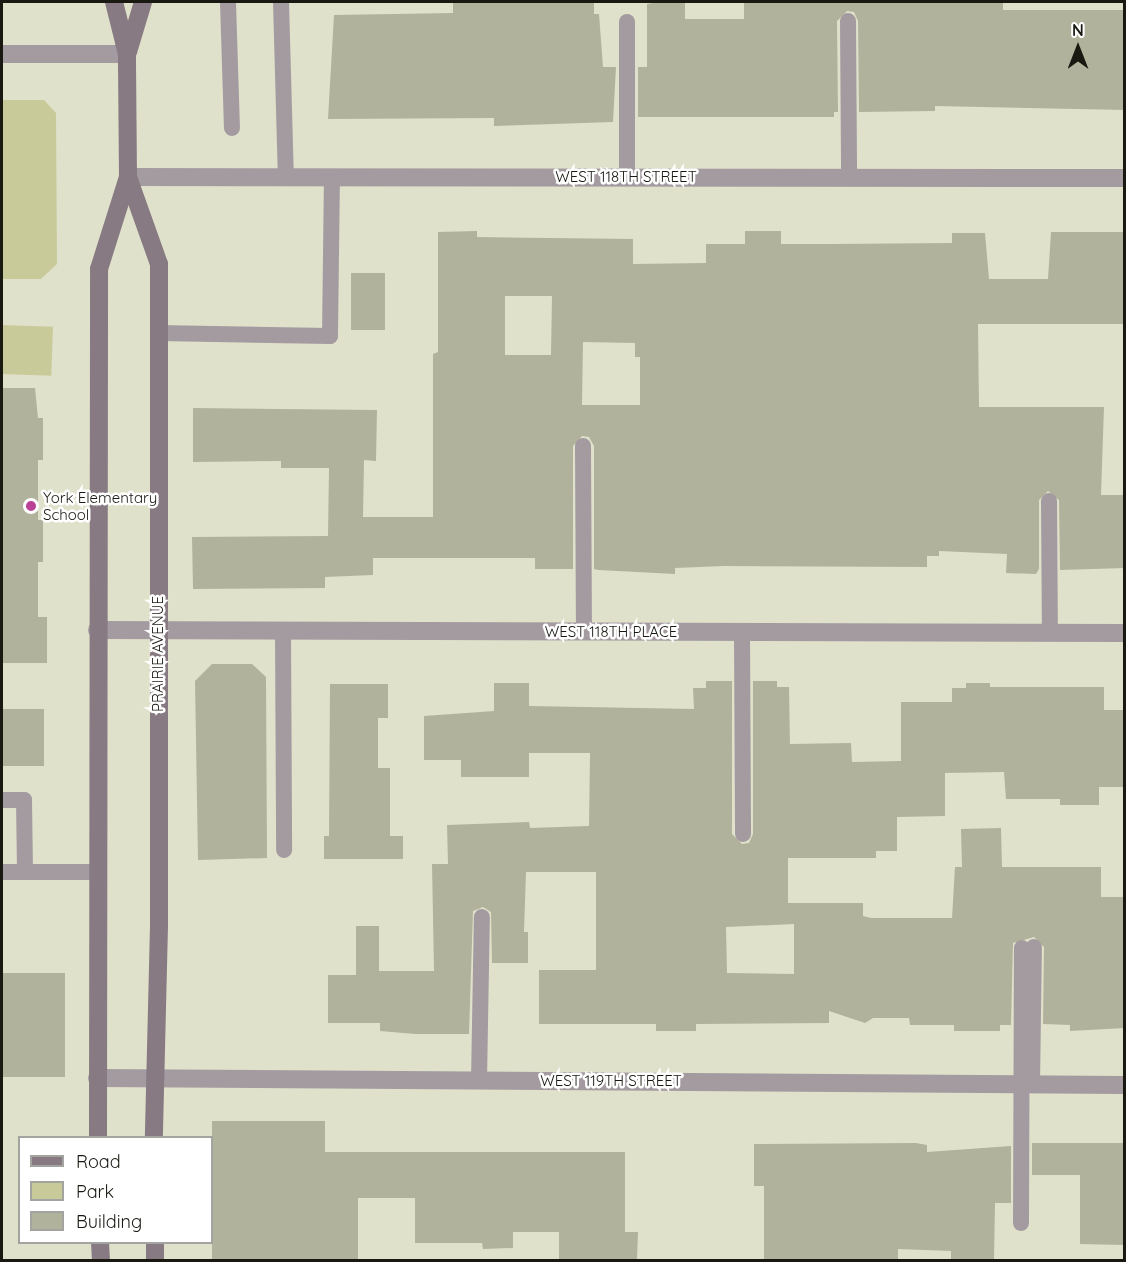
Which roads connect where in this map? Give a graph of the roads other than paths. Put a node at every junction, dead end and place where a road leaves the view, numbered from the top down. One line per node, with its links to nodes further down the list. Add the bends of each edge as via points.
1 (114, 2): 8 (main road, PRAIRIE AVENUE)
2 (143, 2): 8 (main road, PRAIRIE AVENUE)
3 (228, 2): 9 (lane)
4 (281, 2): 11 (lane)
5 (848, 21): 14 (lane)
6 (627, 22): 13 (lane)
7 (2, 54): 8 (street)
8 (127, 54): 10 (main road, PRAIRIE AVENUE)
9 (232, 128)
10 (128, 177): 11 (street, WEST 118TH STREET); 16 (main road, PRAIRIE AVENUE, via 159,264); 19 (main road, PRAIRIE AVENUE, via 99,269)
11 (286, 177): 12 (street, WEST 118TH STREET)
12 (332, 177): 13 (street, WEST 118TH STREET); 16 (lane, via 330,336)
13 (627, 177): 14 (street, WEST 118TH STREET)
14 (849, 178): 15 (street, WEST 118TH STREET)
15 (1125, 178)
16 (158, 333): 20 (main road, PRAIRIE AVENUE)
17 (583, 446): 22 (lane)
18 (1050, 501): 24 (lane)
19 (97, 630): 20 (street, WEST 118TH PLACE); 31 (main road, PRAIRIE AVENUE)
20 (157, 630): 21 (street, WEST 118TH PLACE); 35 (main road, PRAIRIE AVENUE)
21 (283, 632): 22 (street, WEST 118TH PLACE); 28 (lane)
22 (584, 632): 23 (street, WEST 118TH PLACE)
23 (742, 633): 24 (street, WEST 118TH PLACE); 27 (lane)
24 (1050, 633): 25 (street, WEST 118TH PLACE)
25 (1125, 633)
26 (2, 800): 30 (lane, via 24,800)
27 (743, 834)
28 (285, 850)
29 (2, 872): 30 (lane)
30 (25, 872): 31 (lane)
31 (98, 872): 34 (main road, PRAIRIE AVENUE)
32 (482, 917): 36 (lane)
33 (1028, 948): 37 (lane)
34 (97, 1078): 35 (street, WEST 119TH STREET); 39 (main road, PRAIRIE AVENUE)
35 (156, 1078): 36 (street, WEST 119TH STREET); 40 (main road, PRAIRIE AVENUE)
36 (479, 1081): 37 (street, WEST 119TH STREET)
37 (1027, 1084): 38 (street, WEST 119TH STREET); 41 (lane)
38 (1125, 1085)
39 (98, 1136)
40 (154, 1136)
41 (1021, 1223)
42 (100, 1244): 44 (main road)
43 (155, 1244): 45 (main road)
44 (100, 1260)
45 (155, 1260)

